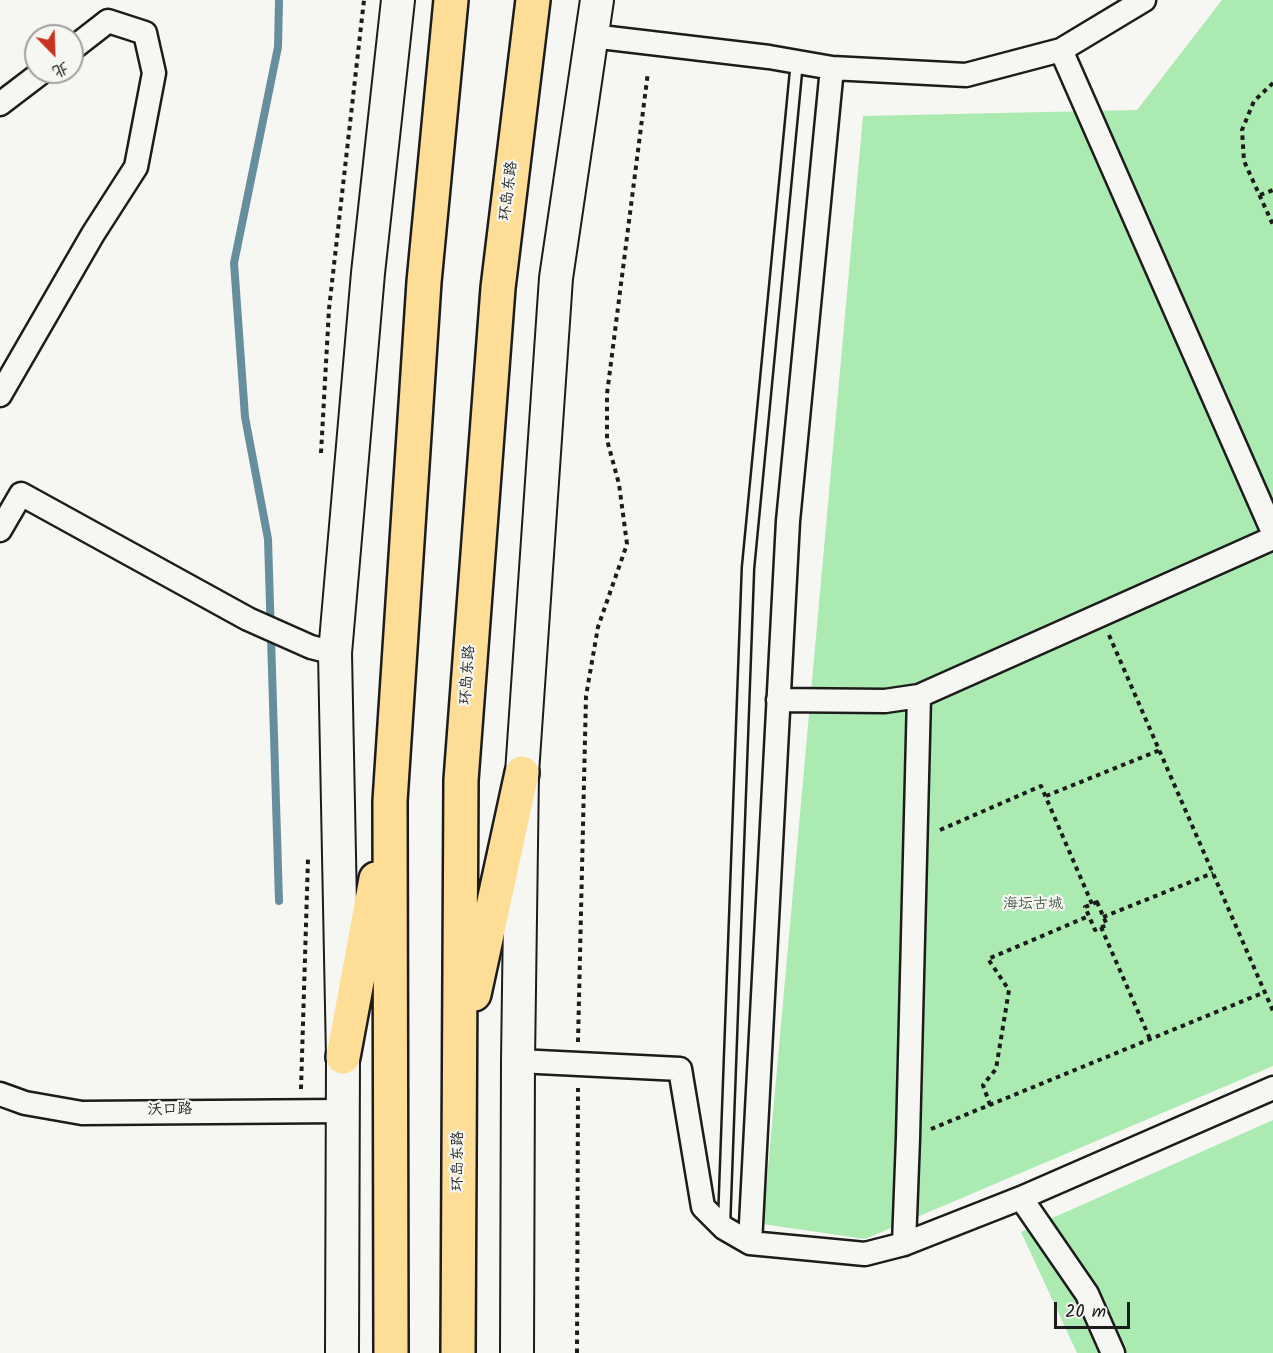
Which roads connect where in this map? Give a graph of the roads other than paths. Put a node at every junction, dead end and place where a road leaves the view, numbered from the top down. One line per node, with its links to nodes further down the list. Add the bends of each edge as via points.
1 (398, 0): 17 (street, via 368,273)
2 (451, 0): 21 (main road, via 424,282)
3 (533, 0): 23 (main road, 环岛东路, via 498,288 461,780)
4 (597, 0): 6 (street)
5 (1144, 0): 8 (street)
6 (592, 36): 9 (street); 20 (street, via 556,278)
7 (84, 40): 13 (street, via 108,21 145,33 154,73 136,167)
8 (1061, 50): 10 (street, via 966,75); 15 (street)
9 (797, 61): 10 (street); 29 (lane, via 748,568)
10 (832, 68): 19 (street, via 788,520)
11 (26, 84): 12 (street)
12 (0, 104)
13 (0, 395)
14 (1, 525): 17 (street, via 21,494 248,620)
15 (1273, 532)
16 (1273, 538): 18 (street)
17 (335, 653): 22 (street)
18 (919, 696): 19 (street, via 885,701); 31 (street)
19 (778, 700): 30 (street)
20 (522, 773): 23 (main road); 24 (street)
21 (390, 801): 22 (main road); 33 (main road)
22 (343, 1057): 27 (street)
23 (460, 1060): 34 (main road, 环岛东路)
24 (518, 1061): 29 (street, via 680,1069 703,1207); 35 (street)
25 (1273, 1088): 28 (street)
26 (0, 1094): 27 (street, 沃口路, via 25,1103 82,1113)
27 (342, 1111): 32 (street)
28 (1021, 1198): 31 (street); 36 (street, via 1087,1294)
29 (724, 1228): 30 (street)
30 (750, 1243): 31 (street, via 865,1254)
31 (904, 1244)
32 (342, 1353)
33 (391, 1353)
34 (459, 1353)
35 (517, 1353)
36 (1113, 1353)

